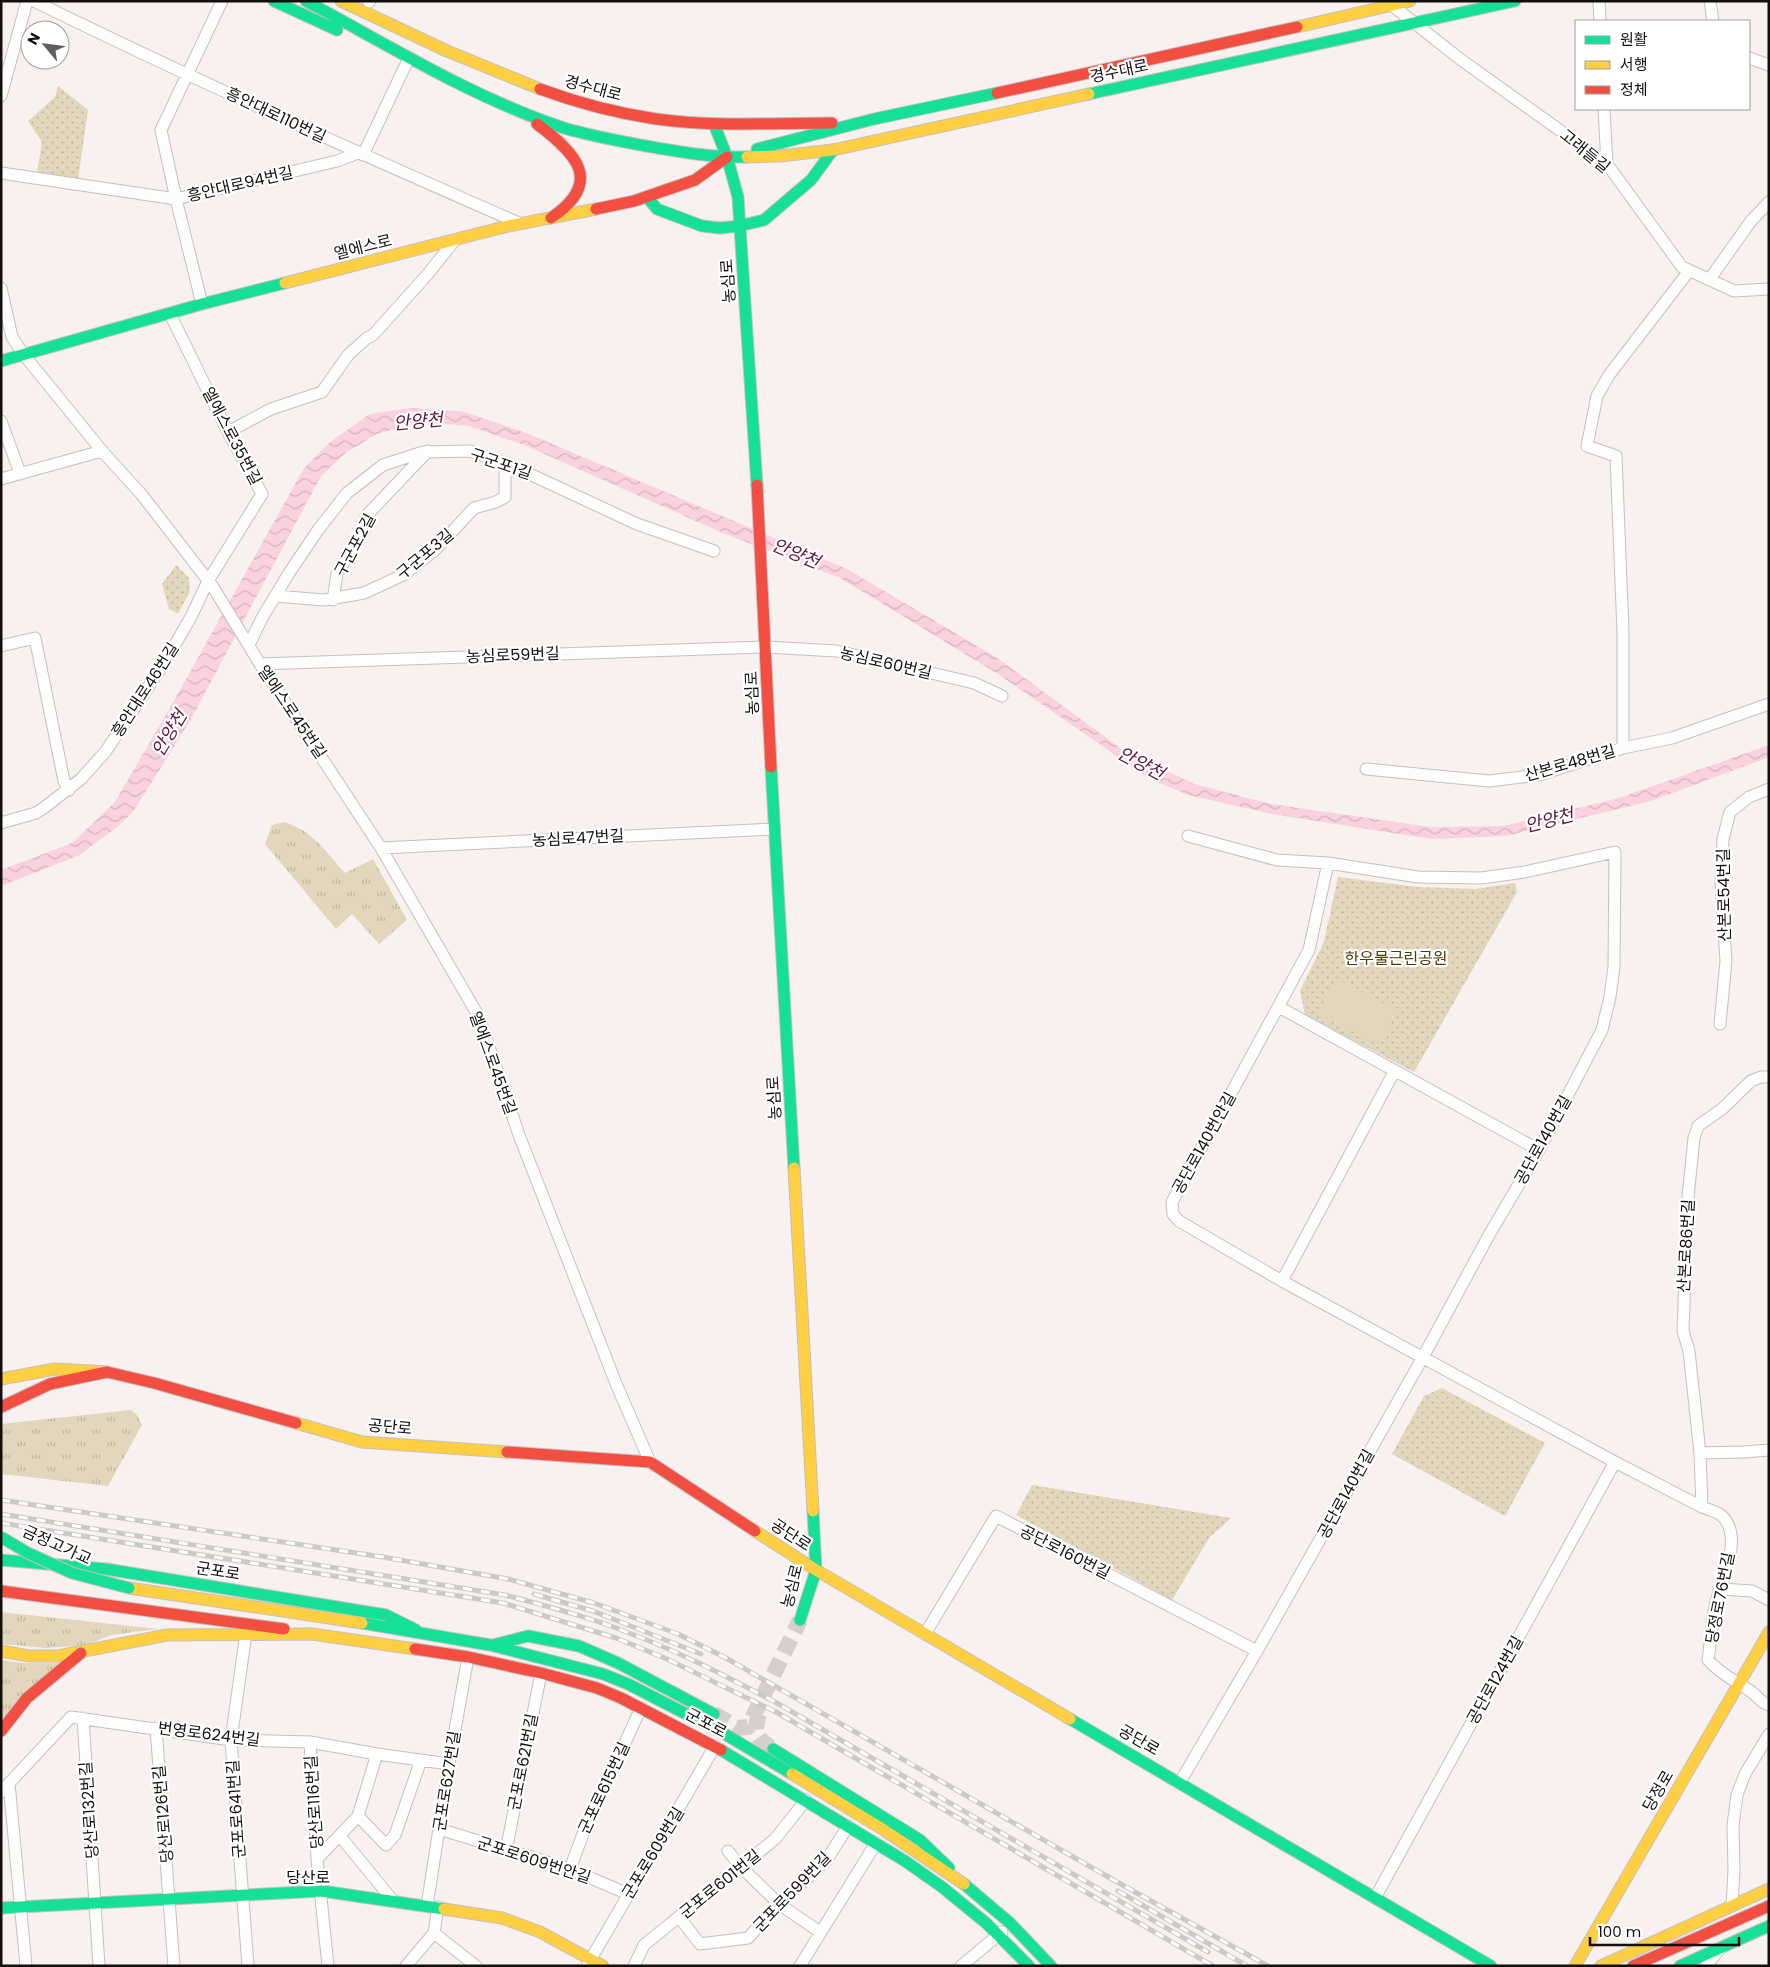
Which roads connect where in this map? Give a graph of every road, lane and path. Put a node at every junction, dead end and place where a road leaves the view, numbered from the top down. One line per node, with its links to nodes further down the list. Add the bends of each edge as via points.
1 (27, 1): 22 (street)
2 (34, 1): 20 (street, 흥안대로110번길)
3 (222, 1): 20 (street)
4 (274, 1): 17 (street)
5 (306, 1): 21 (street, 경수대로)
6 (340, 1): 19 (street, 경수대로)
7 (1410, 1): 12 (street, 경수대로)
8 (1515, 1): 15 (street, 경수대로)
9 (1599, 1): 13 (street)
10 (1710, 1): 14 (street)
11 (369, 2): 19 (street)
12 (1390, 3): 15 (street, 고래들길); 25 (street, 경수대로, via 1121,67)
13 (1600, 20)
14 (1713, 20)
15 (1414, 24): 27 (street, 경수대로); 30 (street, 고래들길)
16 (1750, 58): 18 (street)
17 (406, 62): 21 (street); 28 (street)
18 (1769, 64)
19 (479, 66): 26 (street, 경수대로, via 564,97 622,113)
20 (187, 74): 28 (street, 흥안대로110번길); 33 (street, via 161,130)
21 (469, 88): 23 (street, 경수대로)
22 (1, 96)
23 (518, 110): 29 (street, 경수대로, via 591,135); 35 (street, via 558,139 575,157 581,170 580,185 573,201)
24 (1604, 110): 30 (street)
25 (856, 123): 26 (street, 경수대로); 29 (street, 경수대로)
26 (714, 124): 29 (street, 농심로)
27 (833, 150): 29 (street, 경수대로, via 792,156); 37 (street, via 811,180 764,220)
28 (360, 154): 33 (street, 흥안대로94번길); 36 (street, 흥안대로110번길)
29 (727, 157): 32 (street, 엘에스로, via 695,180); 37 (street, 농심로, via 738,197)
30 (1607, 164): 39 (street, 고래들길, via 1682,267)
31 (1, 173): 33 (street, 흥안대로94번길)
32 (647, 197): 35 (street, 엘에스로); 37 (street, via 657,209 702,226)
33 (176, 199): 43 (street)
34 (1769, 202): 40 (street, via 1751,221)
35 (551, 218): 36 (street, 엘에스로)
36 (520, 224): 38 (street, 엘에스로)
37 (739, 226): 60 (street, 농심로)
38 (455, 240): 43 (street, 엘에스로); 48 (street, via 373,335 348,355 322,392 271,409)
39 (1689, 271): 40 (street, 고래들길); 64 (street, via 1597,396 1587,446 1616,456 1623,632)
40 (1709, 280): 42 (street, 고래들길, via 1734,291)
41 (1, 288): 45 (street, via 12,338)
42 (1769, 288)
43 (202, 304): 44 (street, 엘에스로)
44 (170, 314): 45 (street, 엘에스로); 48 (street, 엘에스로35번길)
45 (24, 355): 46 (street, 엘에스로); 49 (street)
46 (1, 361)
47 (1, 421): 52 (street)
48 (228, 432): 55 (street, 엘에스로35번길, via 262,494)
49 (102, 451): 52 (street); 55 (street, via 142,495)
50 (428, 452): 51 (street, 구군포1길, via 470,451); 56 (street, 구군포1길, via 383,465 347,493 318,530); 57 (street, 구군포2길, via 366,516 365,530 337,572)
51 (508, 464): 54 (street, 구군포1길, via 637,524); 57 (street, 구군포3길, via 505,497 474,508 436,549 406,574 364,593)
52 (20, 473): 53 (street)
53 (1, 478)
54 (714, 551)
55 (210, 584): 58 (street, 엘에스로45번길); 67 (street, 흥안대로46번길, via 163,665 106,751)
56 (275, 596): 57 (street, 구군포3길); 58 (street, 구군포1길)
57 (333, 600)
58 (248, 643): 61 (street, 엘에스로45번길)
59 (1, 646): 67 (street, via 36,638 64,781)
60 (766, 646): 61 (street, 농심로59번길); 62 (street, 농심로60번길, via 837,651 974,684); 69 (street, 농심로)
61 (260, 664): 71 (street, 엘에스로45번길)
62 (1002, 696)
63 (1769, 704): 64 (street, 산본로48번길, via 1672,738)
64 (1623, 748): 65 (street, 산본로48번길, via 1539,775 1489,781)
65 (1366, 769)
66 (1769, 789): 74 (street, 산본로54번길, via 1749,797 1730,812 1723,840 1721,884 1726,960)
67 (69, 790): 68 (street, 흥안대로46번길, via 36,813)
68 (1, 823)
69 (774, 828): 71 (street, 농심로47번길); 91 (street, 농심로)
70 (1188, 836): 72 (street, 공단로140번길, via 1277,860)
71 (382, 848): 85 (street, 엘에스로45번길, via 479,1017 519,1135)
72 (1328, 863): 73 (street, 공단로140번안길, via 1309,950); 77 (street, 공단로140번길, via 1418,878 1481,878 1526,872 1615,852 1614,967 1608,1010 1602,1030)
73 (1279, 1007): 75 (street); 78 (street, 공단로140번안길, via 1172,1202 1173,1214 1179,1221)
74 (1720, 1024)
75 (1394, 1072): 77 (street); 78 (street)
76 (1769, 1077): 84 (street, 산본로86번길, via 1751,1082 1698,1126 1694,1138 1688,1197 1683,1331 1689,1351)
77 (1539, 1150): 79 (street, 공단로140번길)
78 (1282, 1282): 79 (street, 공단로140번안길)
79 (1423, 1357): 86 (street, 공단로140번안길); 105 (street, 공단로140번길)
80 (108, 1372): 81 (street, via 56,1369); 82 (street, 공단로, via 50,1384); 85 (street, 공단로, via 362,1442)
81 (1, 1379)
82 (1, 1407)
83 (1769, 1450): 84 (street)
84 (1700, 1453): 87 (street)
85 (650, 1462): 91 (street, 공단로)
86 (1615, 1462): 87 (street, 공단로140번안길); 143 (street, 공단로124번길)
87 (1702, 1507): 93 (street, 당정로76번길, via 1722,1516 1729,1525 1731,1554)
88 (1, 1537): 92 (street, 금정고가교, bridge, via 72,1573)
89 (1, 1560): 90 (street, 군포로)
90 (106, 1569): 96 (street, via 86,1581 85,1591 89,1598); 101 (street, 군포로, via 386,1615)
91 (816, 1570): 97 (street, 농심로); 102 (street, 공단로)
92 (129, 1588): 101 (street, 군포로)
93 (1721, 1589): 95 (street, via 1752,1591); 109 (street, 당정로76번길, via 1708,1660)
94 (1, 1591): 96 (street, 군포로)
95 (1769, 1600)
96 (100, 1604): 100 (street, 군포로)
97 (800, 1620)
98 (1769, 1632): 109 (street, 당정로)
99 (246, 1633): 100 (street, 군포로); 106 (street, 군포로, via 167,1635); 117 (street, 군포로641번길)
100 (312, 1634): 107 (street, 군포로)
101 (424, 1634): 103 (street, 군포로)
102 (925, 1634): 105 (street, 공단로160번길, via 996,1516); 124 (street, 공단로)
103 (490, 1645): 112 (street, via 528,1636 579,1646); 138 (street, 군포로, via 603,1674 628,1684 711,1726 884,1830)
104 (1, 1650): 106 (street, 군포로, via 29,1656)
105 (1257, 1651): 124 (street, 공단로140번길)
106 (82, 1652): 115 (street, via 38,1688 11,1715)
107 (468, 1657): 108 (street, 군포로); 123 (street, 군포로627번길)
108 (541, 1673): 111 (street, 군포로, via 597,1688); 133 (street, 군포로621번길)
109 (1738, 1684): 110 (street); 176 (street, 당정로)
110 (1769, 1705)
111 (641, 1708): 119 (street, 군포로); 137 (street, 군포로615번길)
112 (714, 1714)
113 (83, 1718): 114 (street, 번영로624번길); 125 (street, via 71,1717); 146 (street, 당산로132번길)
114 (156, 1728): 117 (street, 번영로624번길); 144 (street, 당산로126번길)
115 (1, 1731)
116 (1769, 1734): 148 (street, via 1745,1774 1737,1795 1733,1825)
117 (231, 1740): 118 (street, 번영로624번길); 142 (street, 군포로641번길)
118 (310, 1742): 121 (street, 번영로624번길); 135 (street, 당산로116번길)
119 (715, 1746): 127 (street, 군포로); 141 (street, 군포로609번길)
120 (773, 1749): 138 (street, via 920,1840 943,1860)
121 (377, 1754): 122 (street, 번영로624번길); 128 (street)
122 (421, 1760): 123 (street, 번영로624번길); 128 (street, via 395,1836 386,1845)
123 (449, 1764): 130 (street, 군포로627번길)
124 (1180, 1782): 143 (street, 공단로)
125 (10, 1783): 126 (street); 150 (street)
126 (1, 1792)
127 (806, 1800): 129 (street, 군포로); 136 (street, 군포로601번길, via 775,1839)
128 (358, 1816): 131 (street)
129 (848, 1826): 132 (street, 군포로); 147 (street, 군포로599번길, via 826,1861)
130 (439, 1829): 133 (street, 군포로609번안길); 151 (street, 군포로627번길)
131 (340, 1836): 135 (street); 145 (street)
132 (876, 1843): 155 (street); 157 (street, 군포로, via 942,1887)
133 (506, 1851): 137 (street, 군포로609번안길)
134 (728, 1851): 136 (street)
135 (317, 1859): 140 (street, 당산로116번길)
136 (741, 1867): 147 (street); 153 (street, 군포로601번길)
137 (570, 1869): 141 (street, 군포로609번안길)
138 (958, 1879): 158 (street, 군포로)
139 (1769, 1889): 148 (street)
140 (322, 1891): 142 (street, 당산로); 145 (street, 당산로); 167 (street, 당산로116번길)
141 (628, 1894): 161 (street, 군포로609번길)
142 (242, 1895): 144 (street, 당산로); 166 (street, 군포로641번길)
143 (1375, 1898): 175 (street, 공단로)
144 (169, 1899): 146 (street, 당산로); 165 (street, 당산로126번길)
145 (394, 1902): 151 (street, 당산로)
146 (95, 1903): 150 (street, 당산로); 164 (street, 당산로132번길)
147 (779, 1904): 153 (street, 군포로599번길, via 748,1938 700,1944); 155 (street)
148 (1732, 1906): 160 (street)
149 (1769, 1906): 179 (street)
150 (21, 1907): 152 (street, 당산로); 163 (street)
151 (433, 1907): 156 (street, 군포로627번길); 161 (street, 당산로, via 502,1918 540,1932)
152 (1, 1908)
153 (679, 1916): 170 (street, 군포로601번길, via 644,1945)
154 (1769, 1926): 159 (street)
155 (820, 1932): 171 (street)
156 (434, 1933): 162 (street); 168 (street)
157 (999, 1934): 158 (street, via 1007,1928 1018,1937); 172 (street); 173 (street, 군포로)
158 (1025, 1938): 174 (street, 군포로)
159 (1721, 1947): 180 (street); 181 (street)
160 (1620, 1957): 177 (street); 178 (street)
161 (588, 1963): 169 (street, 당산로)
162 (470, 1964)
163 (26, 1966)
164 (99, 1966)
165 (174, 1966)
166 (248, 1966)
167 (328, 1966)
168 (406, 1966)
169 (603, 1966)
170 (634, 1966)
171 (800, 1966)
172 (961, 1966)
173 (1029, 1966)
174 (1051, 1966)
175 (1491, 1966)
176 (1576, 1966)
177 (1601, 1966)
178 (1610, 1966)
179 (1632, 1966)
180 (1680, 1966)
181 (1706, 1966)

